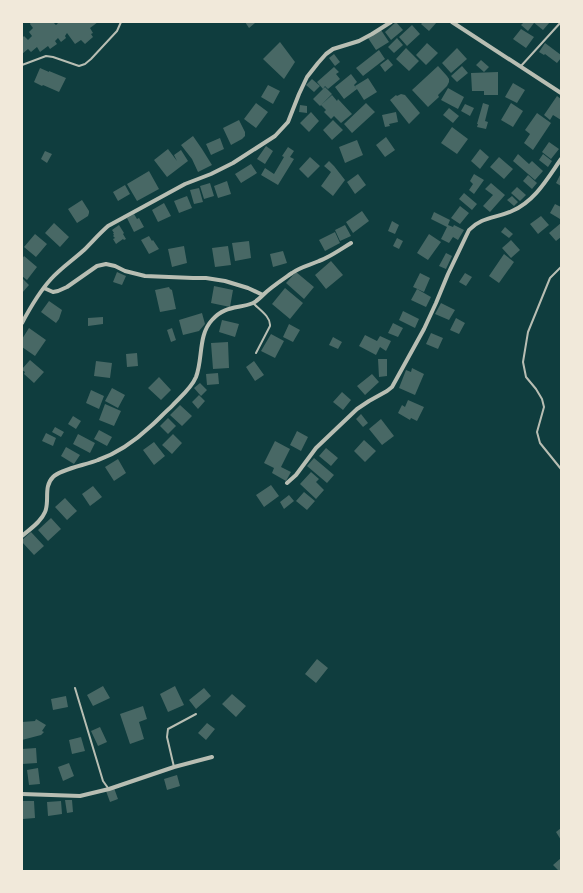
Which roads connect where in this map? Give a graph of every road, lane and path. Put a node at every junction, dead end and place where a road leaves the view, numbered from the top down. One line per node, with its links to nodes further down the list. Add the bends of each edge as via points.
1 (121, 22): 5 (lane, via 117,31 85,64 79,66 46,56)
2 (391, 22): 11 (street, via 359,41 326,54 307,77 288,122 275,136 233,163 185,184 108,226)
3 (452, 22): 6 (street)
4 (561, 22): 6 (lane)
5 (22, 66)
6 (521, 66): 7 (street)
7 (561, 93)
8 (561, 159): 17 (street, via 540,189 523,205 510,212 480,221 469,230 427,322 392,387 357,409 316,448)
9 (351, 243): 12 (street, via 320,261 292,272)
10 (561, 267): 16 (lane, via 550,278 528,332 523,362 526,377 536,389 544,407 537,432 540,443)
11 (44, 288): 12 (street, via 53,292 58,291 97,266 106,264 145,276 225,281); 14 (street)
12 (263, 295): 13 (street)
13 (253, 303): 15 (lane, via 270,322); 18 (street, via 224,311 211,320 201,346 193,383 151,427 118,451 53,477 47,489 45,512)
14 (22, 323)
15 (256, 353)
16 (561, 469)
17 (287, 483)
18 (22, 536)
19 (75, 688): 23 (lane, via 103,781)
20 (196, 714): 22 (lane, via 168,729)
21 (212, 757): 22 (street)
22 (174, 767): 23 (street)
23 (109, 789): 24 (street, via 80,796)
24 (22, 794)

